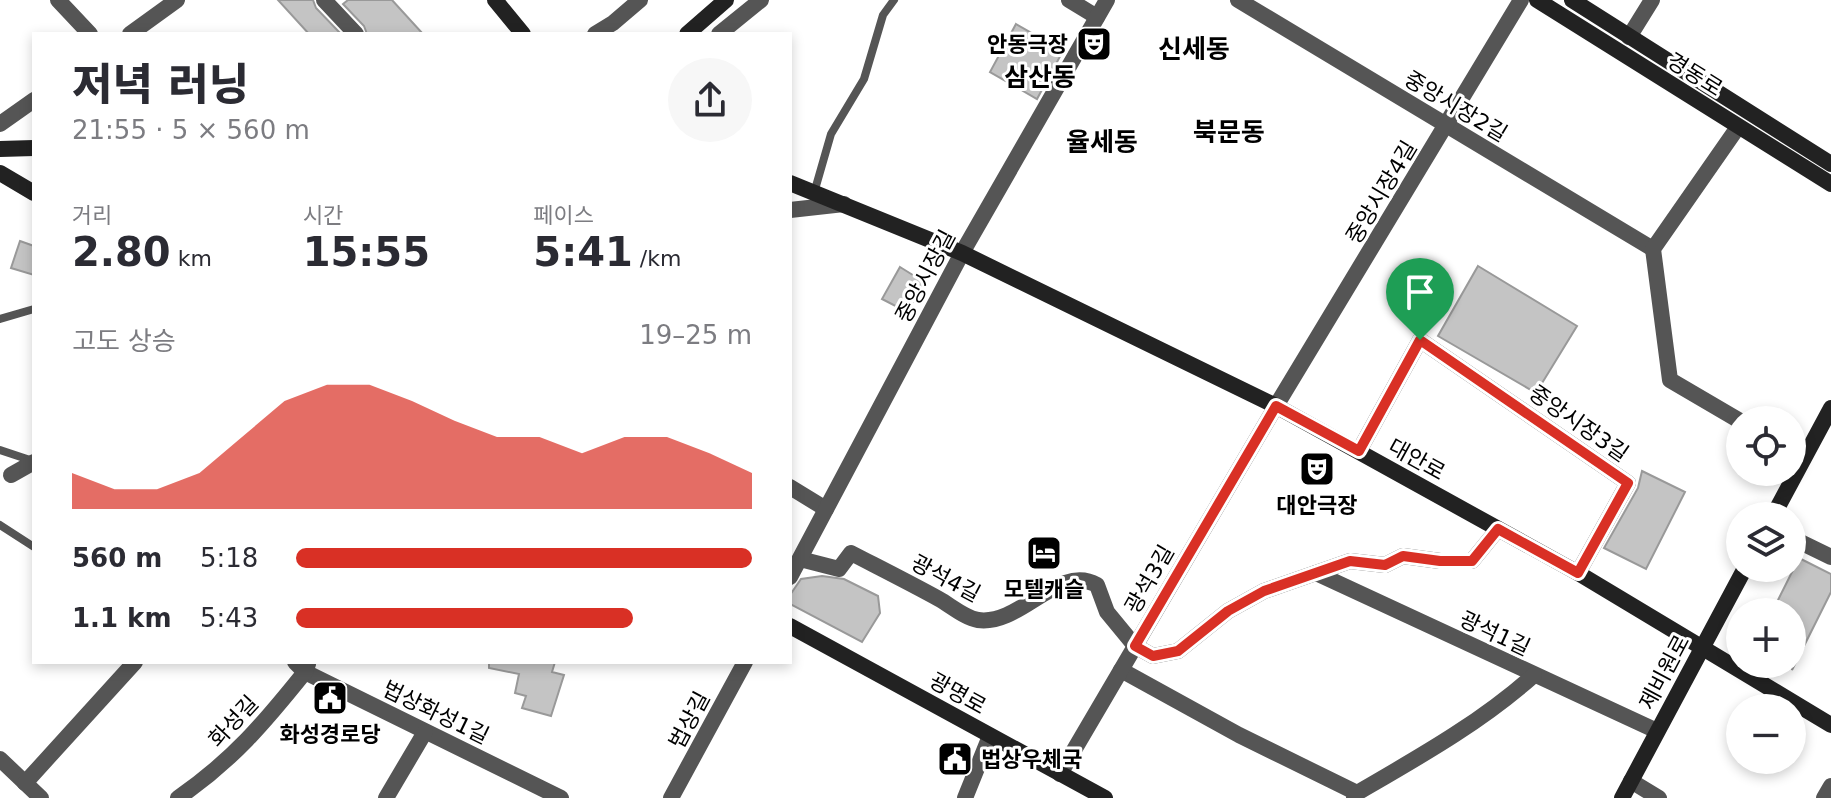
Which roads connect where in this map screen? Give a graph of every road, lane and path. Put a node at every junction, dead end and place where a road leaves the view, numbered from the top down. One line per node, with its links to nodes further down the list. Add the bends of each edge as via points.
1 (58, 0): 17 (street)
2 (177, 0): 18 (street)
3 (324, 0): 19 (street)
4 (495, 0): 20 (street)
5 (640, 0): 21 (street)
6 (726, 0): 22 (street)
7 (761, 0): 23 (street)
8 (894, 0): 36 (lane, via 883,15 864,79 831,134)
9 (1069, 0): 16 (street)
10 (1107, 0): 16 (street, 중앙시장길)
11 (1238, 0): 27 (street, 중앙시장2길)
12 (1521, 0): 27 (street, 중앙시장4길)
13 (1537, 0): 28 (street, 경동로)
14 (1572, 0): 24 (street, 경동로)
15 (1652, 0): 24 (street)
16 (1097, 17): 41 (street, 중앙시장길)
17 (88, 32)
18 (133, 32)
19 (354, 32)
20 (521, 32)
21 (598, 32)
22 (689, 32)
23 (721, 32)
24 (1629, 37): 31 (street, 경동로)
25 (32, 101): 26 (street)
26 (0, 124)
27 (1447, 126): 40 (street, 중앙시장2길); 44 (street, 중앙시장4길)
28 (1738, 127): 33 (street, 경동로); 40 (street)
29 (32, 148): 30 (street)
30 (0, 149)
31 (1830, 163)
32 (0, 173): 35 (street)
33 (1827, 182): 37 (street)
34 (792, 184): 36 (street, 대안로)
35 (32, 192)
36 (814, 193): 38 (street, 대안로)
37 (1831, 201)
38 (845, 203): 39 (street); 41 (street, 대안로)
39 (792, 210)
40 (1653, 249): 46 (street, via 1670,380)
41 (962, 253): 44 (street, 대안로); 54 (street, 중앙시장길)
42 (32, 310): 43 (lane)
43 (0, 319)
44 (1276, 406): 49 (street, 대안로); 66 (street, 광석3길)
45 (1831, 408): 47 (street)
46 (1726, 413)
47 (1806, 444)
48 (0, 450): 50 (lane)
49 (1359, 451): 56 (street, 대안로); 63 (street, 중앙시장3길, via 1420,340 1628,483)
50 (32, 461)
51 (32, 463): 52 (street)
52 (11, 475)
53 (792, 488): 54 (street)
54 (826, 509): 60 (street, 중앙시장길)
55 (0, 525): 58 (lane)
56 (1498, 529): 62 (street, via 1472,561 1403,556 1385,565 1350,561); 63 (street, 대안로)
57 (1806, 545): 59 (street)
58 (32, 546)
59 (1831, 557)
60 (800, 559): 61 (street, 중앙시장길); 66 (street, 광석4길, via 839,569 851,553 976,620 1002,618 1058,585 1088,580 1097,585 1107,612)
61 (792, 573)
62 (1316, 573): 66 (street, via 1264,591 1228,611 1178,651 1153,656); 72 (street, 광석1길)
63 (1578, 573): 67 (street, 대안로)
64 (1738, 582): 67 (street, 제비원로)
65 (792, 627): 76 (street, 광명로)
66 (1135, 646): 71 (street, 광석3길)
67 (1703, 647): 73 (street, 대안로); 74 (street, 제비원로)
68 (133, 664): 80 (street)
69 (744, 664): 87 (street, 법상길)
70 (303, 665): 75 (street, 법상화성1길); 84 (street, 화성길, via 253,735 213,774)
71 (1121, 670): 78 (street, 광석3길); 82 (street)
72 (1534, 675): 74 (street, 광석1길); 82 (street, via 1444,743)
73 (1831, 725)
74 (1657, 731): 79 (street, 제비원로)
75 (425, 732): 85 (street); 86 (street, 법상화성1길)
76 (990, 736): 78 (street, 광명로); 88 (street)
77 (0, 759): 80 (street)
78 (1060, 774): 89 (street, 광명로)
79 (1631, 781): 90 (street, 제비원로); 91 (street)
80 (25, 783): 83 (street)
81 (1831, 786): 92 (street)
82 (1356, 795)
83 (41, 798)
84 (178, 798)
85 (386, 798)
86 (560, 798)
87 (671, 798)
88 (965, 798)
89 (1105, 798)
90 (1622, 798)
91 (1659, 798)
92 (1824, 798)

